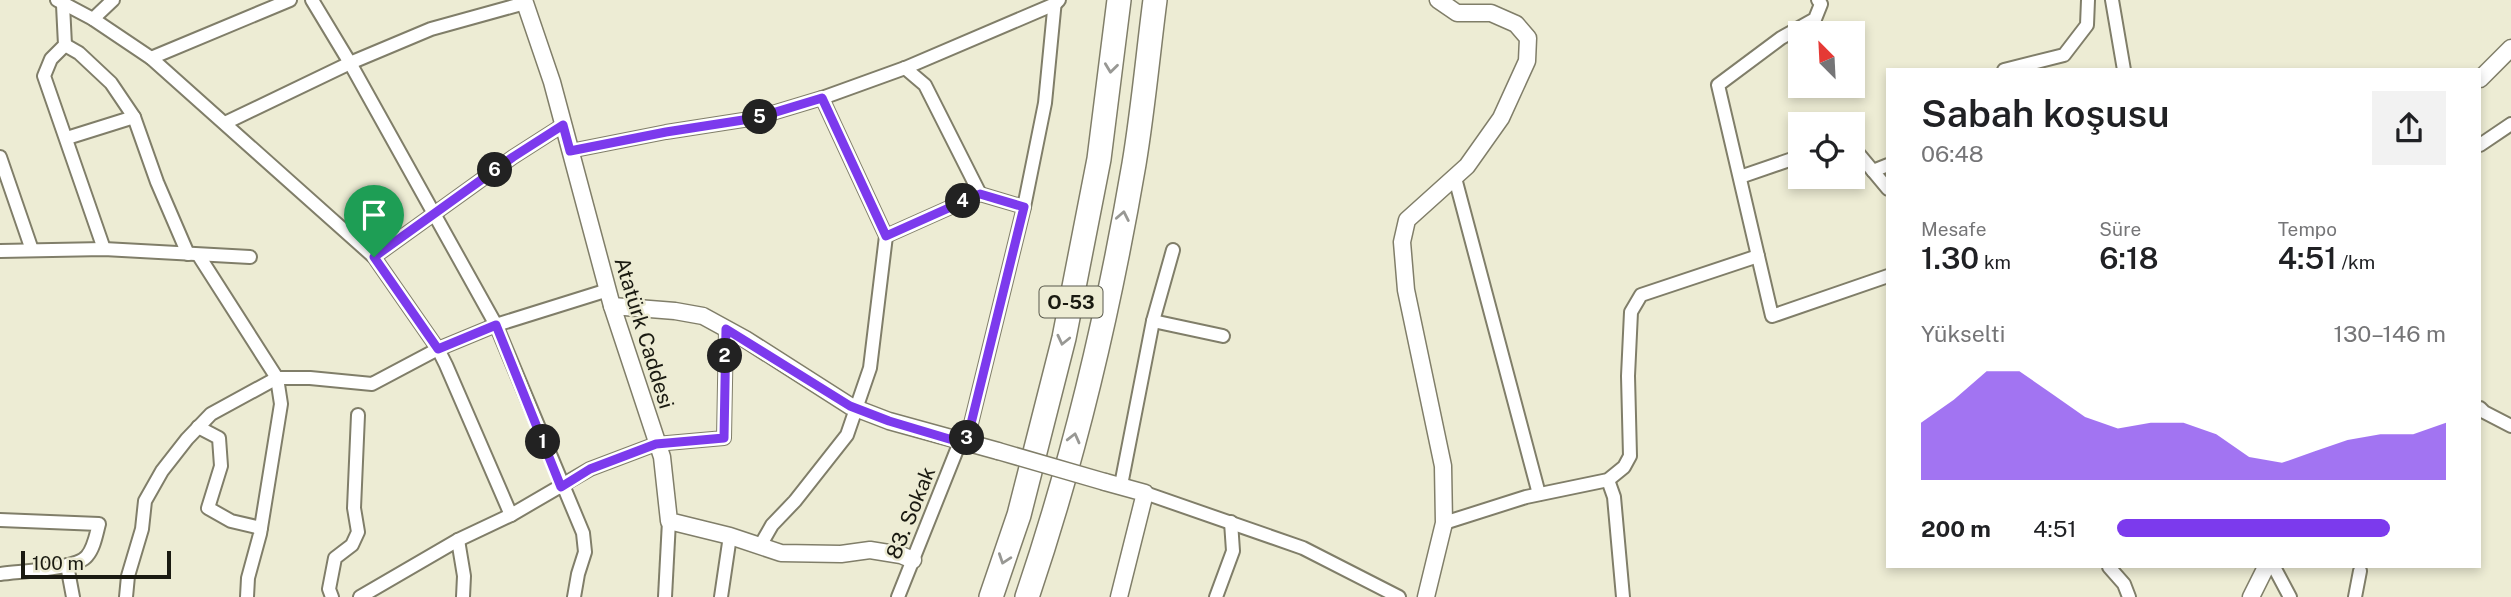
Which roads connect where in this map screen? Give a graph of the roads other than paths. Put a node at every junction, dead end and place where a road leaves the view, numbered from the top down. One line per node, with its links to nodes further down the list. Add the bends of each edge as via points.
1 (113, 0): 13 (street)
2 (290, 0): 16 (street)
3 (312, 0): 17 (street)
4 (1119, 0): 96 (highway, O-53, one-way to 96, via 1099,159 1064,338 1019,514)
5 (1154, 0): 97 (highway, O-53, one-way to 5, via 1053,522 1098,343 1134,162)
6 (1438, 0): 36 (street, via 1457,12 1491,13 1516,24 1528,38 1527,61 1501,118)
7 (1818, 0): 35 (street, via 1821,4 1815,19 1718,85)
8 (2088, 0): 19 (street, via 2087,26 2064,55)
9 (2112, 0): 20 (street)
10 (524, 1): 17 (street, via 430,29); 26 (street, Atatürk Caddesi)
11 (1056, 1): 18 (street); 39 (street, 83. Sokak, via 1045,103)
12 (60, 3): 13 (street); 14 (street)
13 (93, 19): 16 (street)
14 (65, 44): 23 (street, via 111,83); 27 (street, via 44,76)
15 (2511, 48): 21 (street)
16 (151, 58): 24 (street)
17 (350, 63): 24 (street); 40 (street)
18 (905, 68): 22 (street); 38 (street, via 925,85)
19 (2012, 68)
20 (2123, 68)
21 (2481, 78)
22 (822, 98): 29 (street, via 756,118); 41 (street)
23 (134, 117): 27 (street); 46 (street, via 157,182)
24 (225, 123): 49 (street)
25 (2511, 124): 28 (street)
26 (563, 125): 29 (street, Atatürk Caddesi); 40 (street)
27 (67, 138): 42 (street)
28 (2481, 144)
29 (570, 151): 51 (street, Atatürk Caddesi)
30 (0, 158): 43 (street)
31 (1788, 160): 35 (street)
32 (1865, 161): 34 (street)
33 (1886, 166): 34 (street)
34 (1873, 170): 37 (street)
35 (1740, 177): 47 (street)
36 (1455, 178): 69 (street); 74 (street, via 1407,220 1402,242 1406,290 1443,466)
37 (1886, 186)
38 (980, 194): 39 (street); 41 (street)
39 (1024, 207): 63 (street, 83. Sokak)
40 (434, 213): 49 (street); 53 (street)
41 (886, 236): 58 (street, via 870,368)
42 (104, 249): 43 (street); 46 (street)
43 (32, 250): 45 (street)
44 (1173, 250): 52 (street)
45 (0, 251)
46 (194, 255): 48 (street); 57 (street)
47 (1758, 256): 50 (street, via 1772,316); 65 (street, via 1642,295 1631,312 1630,456)
48 (250, 257)
49 (374, 257): 56 (street)
50 (1886, 277)
51 (610, 298): 53 (street); 54 (street, via 703,316); 64 (street, Atatürk Caddesi)
52 (1153, 321): 55 (street); 66 (street)
53 (496, 325): 56 (street); 67 (street)
54 (726, 329): 58 (street); 64 (street, via 724,438)
55 (1223, 336)
56 (438, 349): 57 (street, via 372,384); 70 (street)
57 (276, 378): 62 (street, via 211,414); 75 (street, via 281,404)
58 (858, 409): 63 (street); 78 (street, via 847,435 772,525)
59 (2481, 409): 61 (street)
60 (358, 415): 89 (street, via 354,508 358,531 352,545 335,558 328,589)
61 (2511, 426)
62 (198, 427): 75 (street, via 219,438 221,466 208,508 231,521); 87 (street, via 162,471 145,501)
63 (963, 443): 66 (street, bridge); 79 (street, 83. Sokak)
64 (656, 444): 67 (street, via 590,469); 72 (street, Atatürk Caddesi, via 662,457)
65 (1608, 480): 69 (street); 102 (street, via 1614,497)
66 (1113, 484): 68 (street)
67 (561, 487): 70 (street); 92 (street, via 583,533 586,552)
68 (1144, 493): 73 (street); 98 (street)
69 (1539, 494): 74 (street)
70 (511, 515): 77 (street)
71 (0, 520): 80 (street, via 99,524 86,558)
72 (669, 521): 76 (street); 93 (street)
73 (1231, 522): 99 (street, via 1233,551); 100 (street, via 1303,548)
74 (1444, 523): 101 (street)
75 (261, 528): 88 (street)
76 (730, 536): 78 (street); 94 (street)
77 (458, 540): 90 (street); 91 (street)
78 (760, 546): 79 (street, via 781,553 870,550)
79 (913, 560): 95 (street, 83. Sokak)
80 (67, 565): 85 (street); 86 (street)
81 (2110, 568): 103 (street)
82 (2266, 568): 104 (street)
83 (2275, 568): 105 (street)
84 (2360, 570): 106 (street)
85 (0, 574)
86 (73, 597)
87 (126, 597)
88 (247, 597)
89 (332, 597)
90 (360, 597)
91 (463, 597)
92 (574, 597)
93 (665, 597)
94 (720, 597)
95 (898, 597)
96 (991, 597)
97 (1027, 597)
98 (1119, 597)
99 (1216, 597)
100 (1399, 597)
101 (1426, 597)
102 (1623, 597)
103 (2129, 597)
104 (2251, 597)
105 (2290, 597)
106 (2355, 597)

